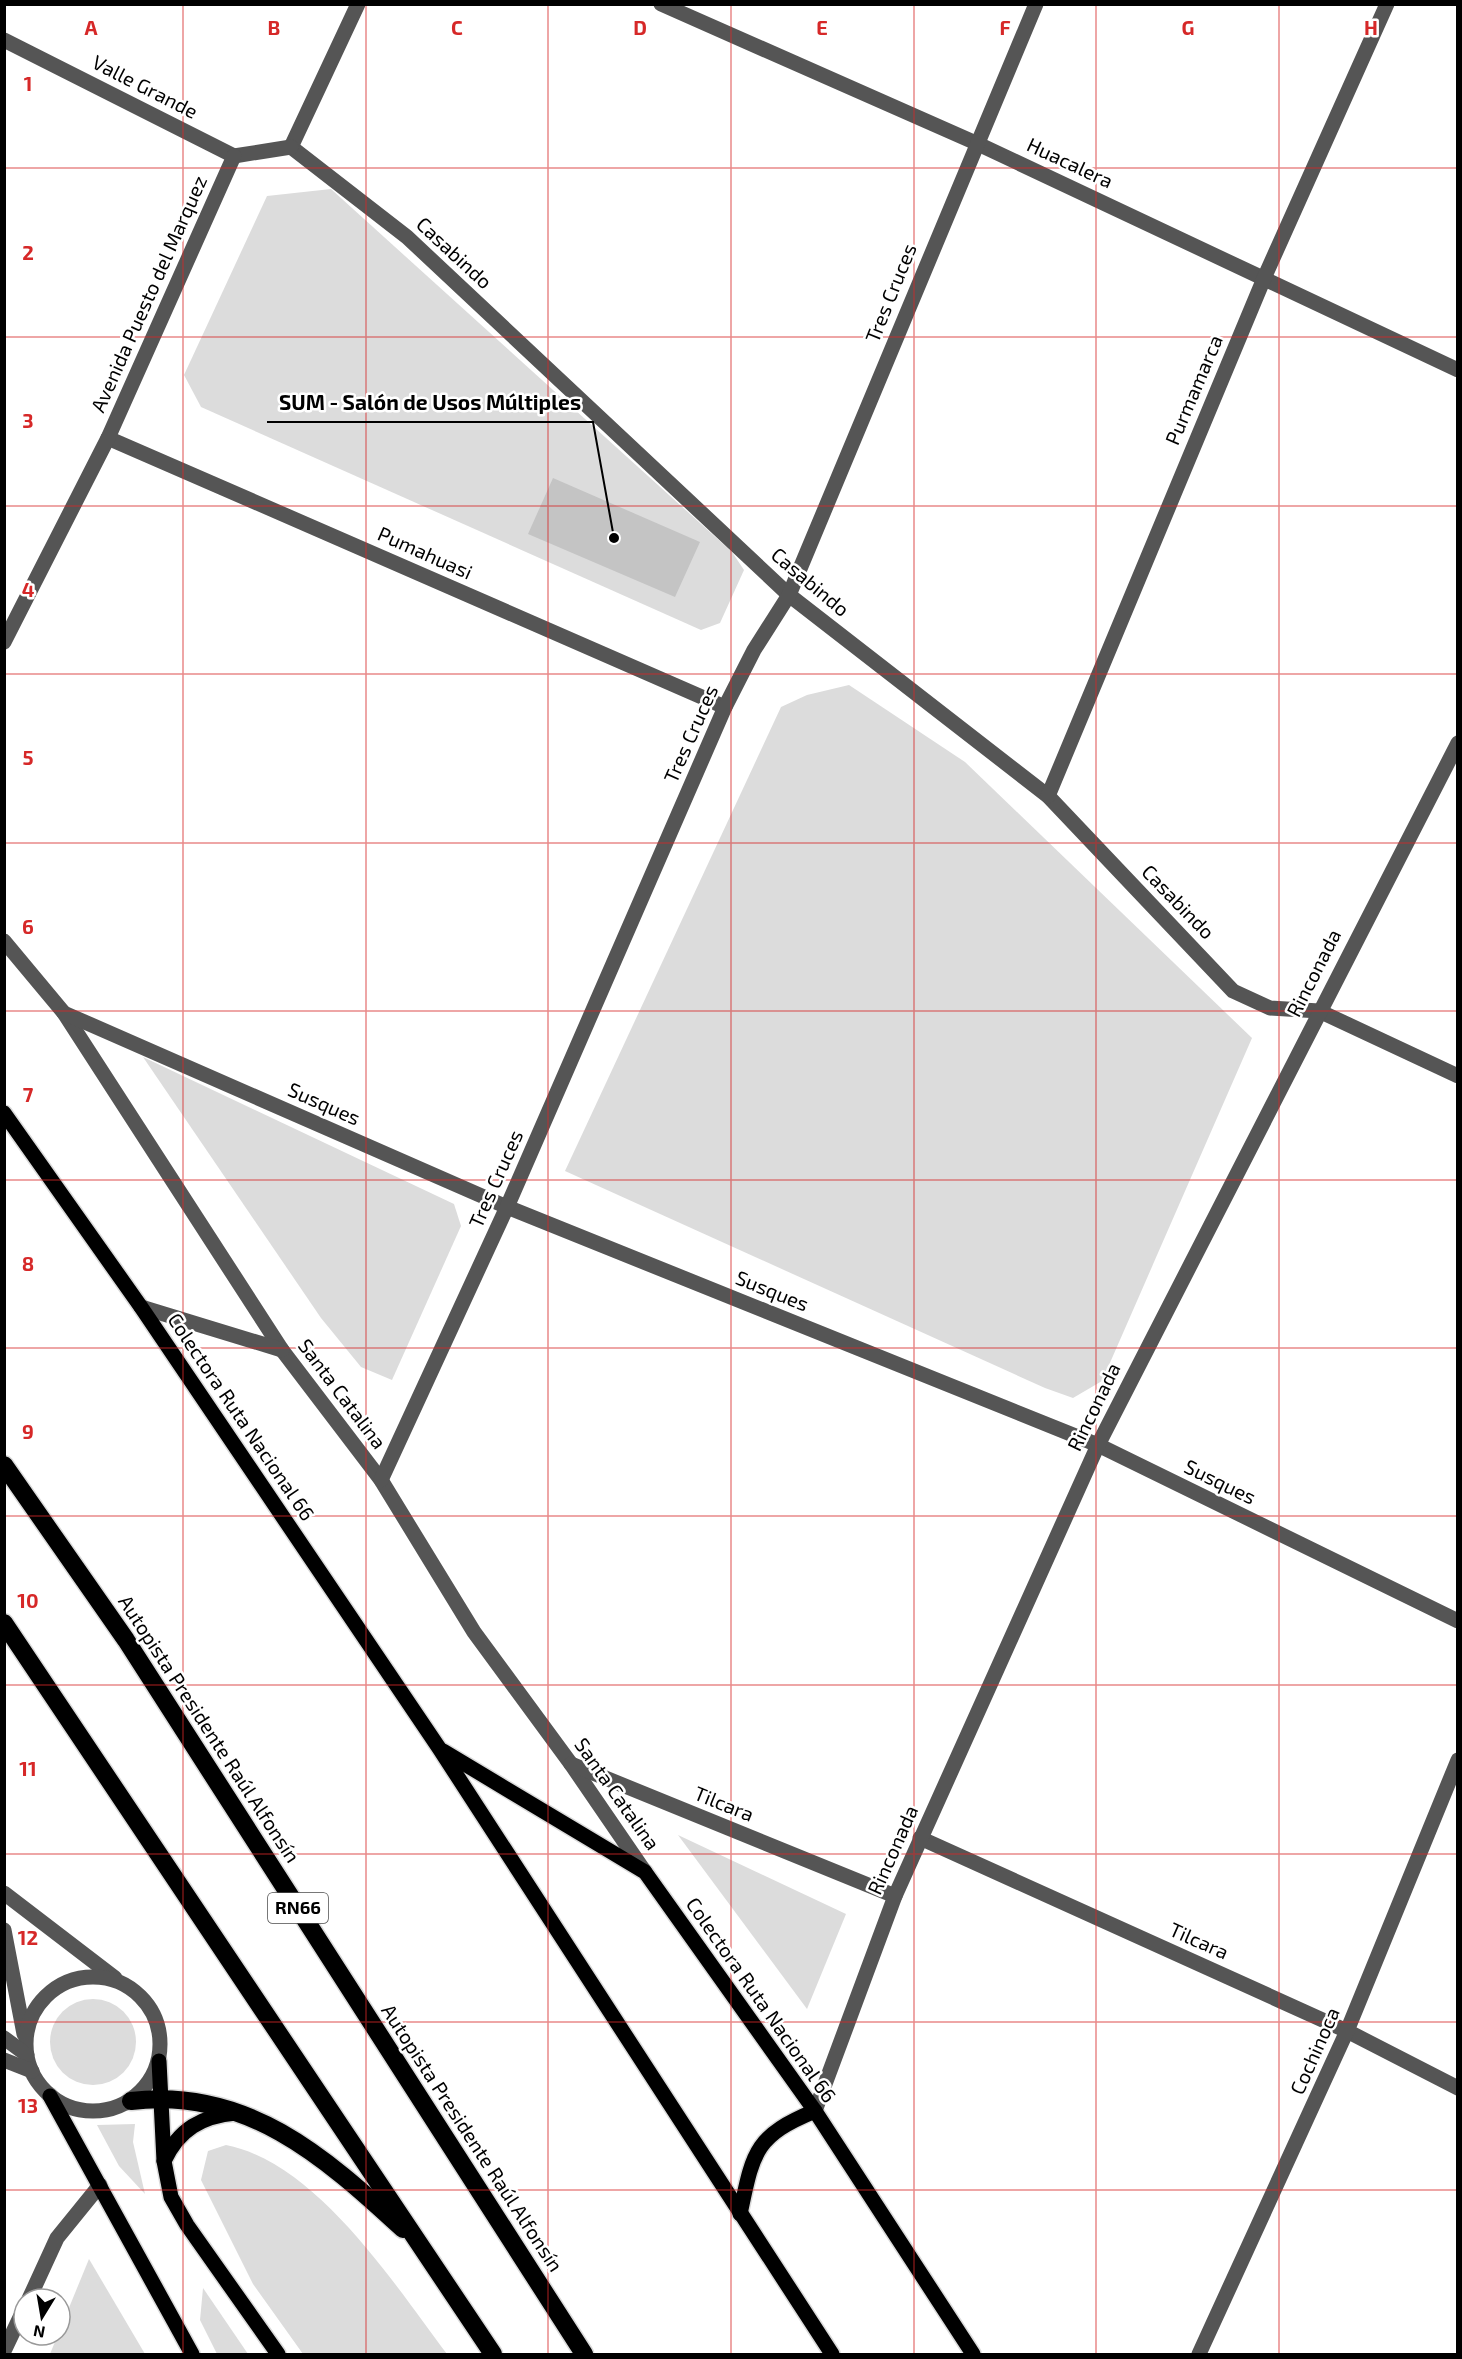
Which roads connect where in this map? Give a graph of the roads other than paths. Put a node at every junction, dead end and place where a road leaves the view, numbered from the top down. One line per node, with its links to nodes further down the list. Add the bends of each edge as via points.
1 (358, 4): 7 (street)
2 (661, 4): 6 (street, Huacalera)
3 (1036, 4): 6 (street, Tres Cruces)
4 (1387, 4): 9 (street, Purmamarca)
5 (4, 40): 8 (street, Valle Grande)
6 (976, 143): 9 (street, Huacalera); 12 (street, Tres Cruces)
7 (291, 147): 8 (street); 12 (street, Casabindo, via 407,237)
8 (234, 156): 11 (street, Avenida Puesto del Marquez)
9 (1264, 276): 10 (street, Huacalera); 16 (street, Purmamarca)
10 (1458, 370)
11 (108, 438): 13 (street, Avenida Puesto del Marquez); 14 (street, Pumahuasi)
12 (789, 595): 14 (street, Tres Cruces, via 754,650); 16 (street, Casabindo)
13 (4, 642)
14 (725, 707): 22 (street, Tres Cruces)
15 (1458, 743): 18 (street, Rinconada)
16 (1048, 796): 18 (street, Casabindo, via 1233,991 1270,1008)
17 (4, 941): 19 (street, Santa Catalina)
18 (1318, 1011): 20 (street); 25 (street, Rinconada)
19 (64, 1013): 22 (street, Susques); 24 (street, Santa Catalina)
20 (1458, 1076)
21 (4, 1113): 23 (main road, Colectora Ruta Nacional 66)
22 (507, 1207): 25 (street, Susques); 27 (street, Tres Cruces)
23 (141, 1307): 24 (street); 30 (main road, Colectora Ruta Nacional 66)
24 (282, 1350): 27 (street, Santa Catalina)
25 (1098, 1445): 28 (street, Susques); 33 (street, Rinconada)
26 (4, 1465): 61 (highway, Autopista Presidente Raúl Alfonsín / RN66, via 126,1640)
27 (381, 1480): 32 (street, Santa Catalina, via 474,1632)
28 (1458, 1621)
29 (4, 1623): 54 (highway)
30 (439, 1748): 34 (main road, Colectora Ruta Nacional 66); 53 (main road, Colectora Ruta Nacional 66)
31 (1458, 1760): 39 (street, Cochinoca)
32 (571, 1764): 34 (street, Santa Catalina); 36 (street, Tilcara)
33 (920, 1838): 36 (street, Rinconada); 39 (street, Tilcara)
34 (645, 1872): 49 (main road, Colectora Ruta Nacional 66)
35 (4, 1893): 38 (street)
36 (895, 1896): 49 (street, Rinconada)
37 (4, 1930): 41 (street)
38 (120, 1981): 41 (street, via 94,1976 57,1987 38,2005 27,2029); 43 (street, via 150,2005 162,2042)
39 (1347, 2031): 45 (street, Tilcara); 64 (street, Cochinoca)
40 (4, 2038): 41 (street)
41 (26, 2048): 44 (street)
42 (4, 2060): 44 (street)
43 (159, 2061): 47 (main road); 48 (street, via 149,2084)
44 (32, 2071): 46 (street)
45 (1458, 2088)
46 (50, 2096): 48 (street, via 90,2111 111,2109); 52 (main road)
47 (160, 2097): 48 (highway); 50 (highway, via 185,2098); 51 (main road)
48 (131, 2101)
49 (815, 2111): 53 (main road, via 782,2125 759,2147); 63 (main road, Colectora Ruta Nacional 66)
50 (239, 2113): 51 (main road, via 201,2120 184,2130); 54 (highway, via 293,2138 348,2178)
51 (164, 2161): 59 (main road, via 171,2197 187,2225)
52 (100, 2185): 55 (street, via 57,2238); 58 (main road)
53 (740, 2214): 62 (main road, Colectora Ruta Nacional 66)
54 (425, 2250): 60 (highway)
55 (35, 2287)
56 (12, 2334): 57 (street)
57 (4, 2351)
58 (192, 2355)
59 (278, 2355)
60 (493, 2355)
61 (584, 2355)
62 (832, 2355)
63 (973, 2355)
64 (1199, 2355)

